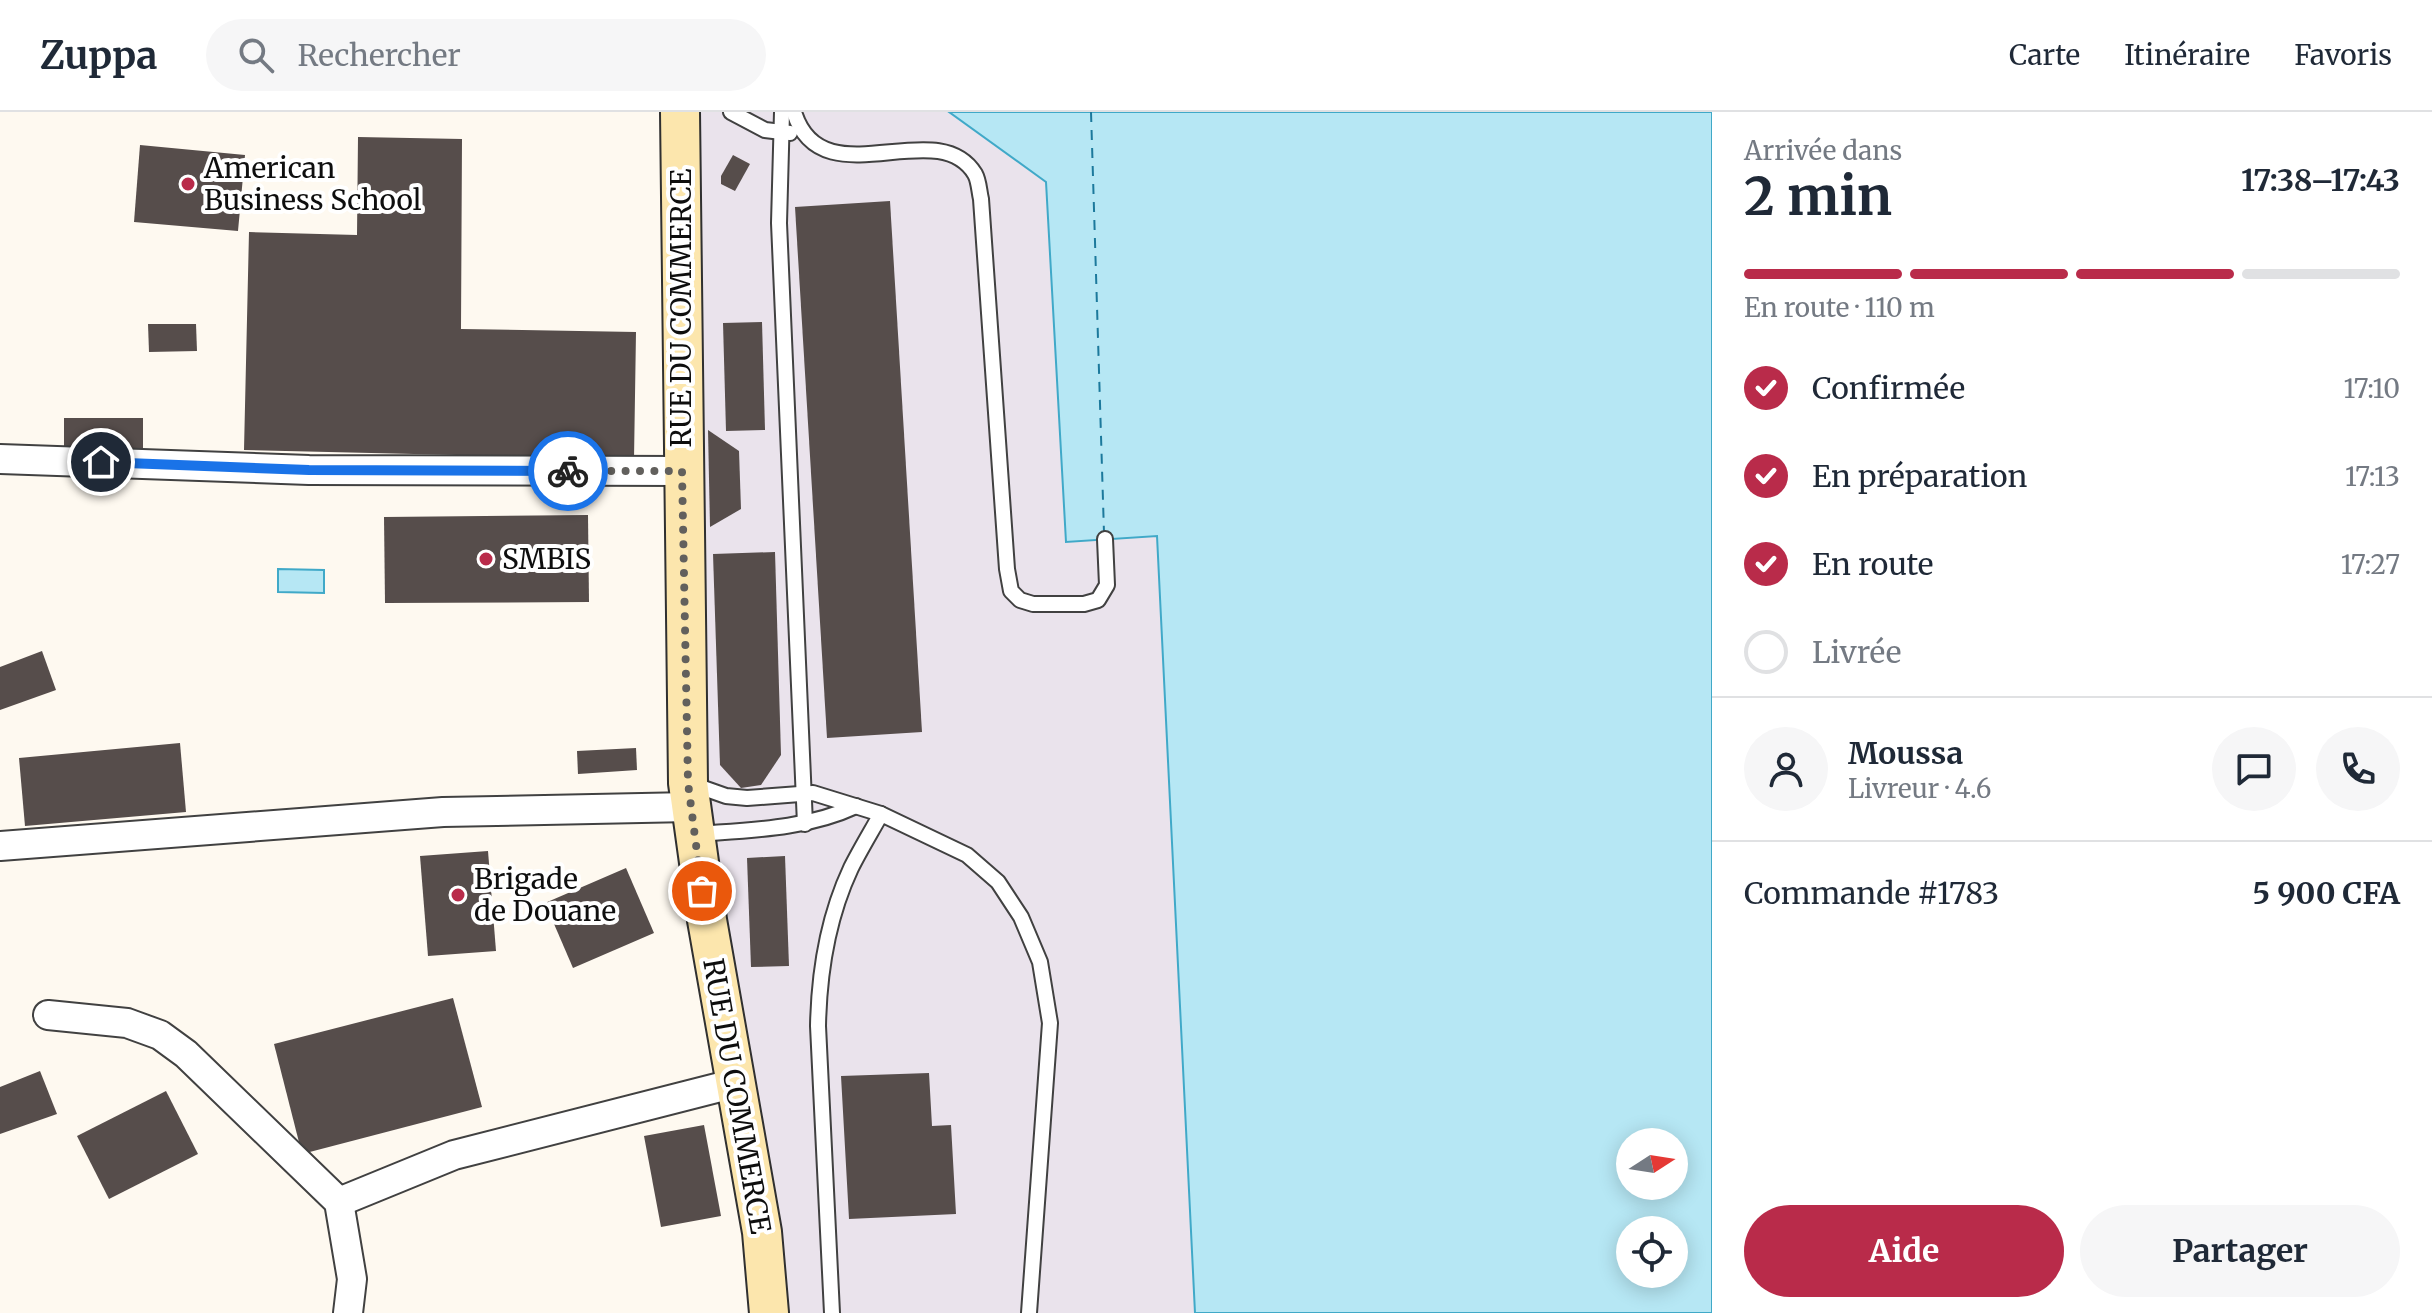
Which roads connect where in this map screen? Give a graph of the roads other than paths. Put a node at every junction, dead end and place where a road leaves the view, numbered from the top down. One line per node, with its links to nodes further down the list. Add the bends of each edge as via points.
1 (680, 112): 8 (street, RUE DU COMMERCE)
2 (731, 112): 6 (lane)
3 (782, 112): 6 (lane)
4 (794, 112): 5 (lane)
5 (801, 132): 6 (lane); 9 (lane, via 829,151 922,147 947,149 964,159 976,176 981,199 1011,591 1033,604 1098,600 1107,585)
6 (781, 134): 10 (lane, via 779,223)
7 (0, 459): 8 (street, via 309,470)
8 (682, 471): 12 (street, RUE DU COMMERCE)
9 (1105, 539)
10 (802, 792): 11 (lane); 12 (lane, via 726,796); 14 (lane)
11 (856, 806): 13 (lane); 14 (lane)
12 (690, 808): 14 (lane); 15 (street, via 443,812); 17 (street, RUE DU COMMERCE)
13 (881, 814): 21 (lane, via 842,892 819,993); 22 (lane, via 967,855 998,882 1021,917 1040,962 1050,1023)
14 (805, 824)
15 (0, 846)
16 (48, 1015): 18 (street, via 127,1023 160,1035)
17 (736, 1083): 18 (street, via 454,1155); 20 (street, RUE DU COMMERCE, via 762,1232)
18 (339, 1202): 19 (street, via 352,1279)
19 (348, 1313)
20 (769, 1313)
21 (832, 1313)
22 (1029, 1313)

